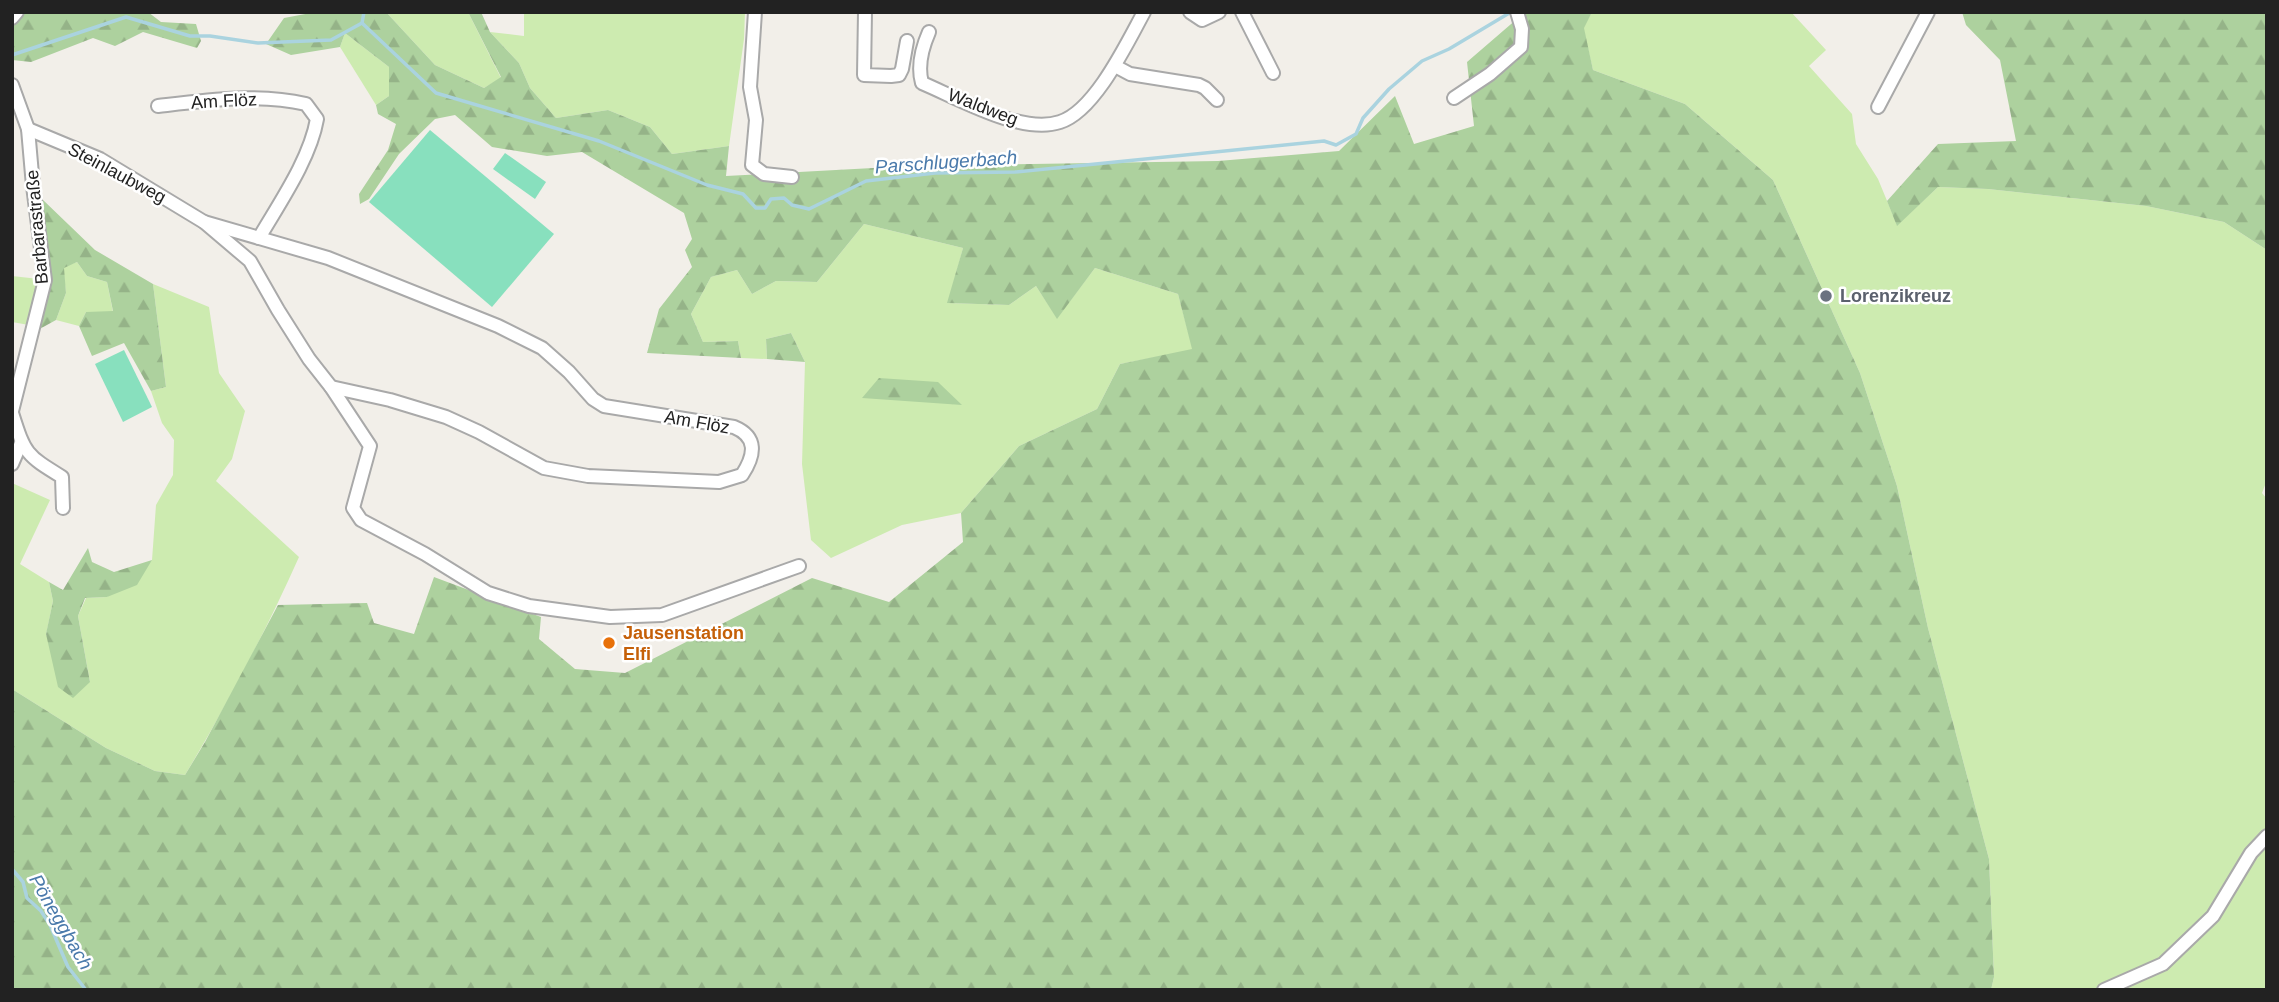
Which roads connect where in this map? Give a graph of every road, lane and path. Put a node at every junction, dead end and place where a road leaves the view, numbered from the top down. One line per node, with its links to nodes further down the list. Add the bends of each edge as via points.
1 (17, 12): 10 (street)
2 (755, 12): 21 (street, via 750,87 756,120 752,165 764,173)
3 (865, 12): 12 (street, via 864,75 898,75)
4 (1144, 12): 13 (street, Waldweg)
5 (1190, 12): 6 (street, via 1202,20)
6 (1219, 12)
7 (1242, 12): 14 (street)
8 (1928, 12): 19 (street)
9 (1517, 13): 16 (street, via 1521,47 1490,75)
10 (12, 18)
11 (929, 32): 13 (street, Waldweg, via 922,49 922,83 987,111 1035,125 1070,118)
12 (907, 41)
13 (1115, 66): 17 (street, via 1130,74 1199,85)
14 (1273, 73)
15 (12, 85): 20 (street, Barbarastraße)
16 (1454, 98)
17 (1217, 100)
18 (158, 106): 23 (street, Am Flöz, via 213,99 280,98 306,103 317,120 314,138)
19 (1878, 107)
20 (28, 129): 22 (street, Steinlaubweg, via 100,159); 25 (street, Barbarastraße, via 45,280)
21 (792, 177)
22 (204, 222): 23 (street, Am Flöz); 24 (street, via 250,261 296,340)
23 (259, 238): 24 (street, Am Flöz, via 328,258 498,326 542,348 604,406 746,432 752,442 750,463 742,475 719,482 588,476 544,468 446,417)
24 (331, 387): 29 (street, via 370,446 353,508 361,520 488,593 529,606 610,617 663,615)
25 (12, 412): 26 (street)
26 (21, 443): 27 (street); 28 (street, via 31,458 62,477)
27 (12, 464)
28 (63, 508)
29 (799, 566)
30 (2267, 836): 31 (street, via 2251,853 2213,916 2164,964)
31 (2104, 990)

